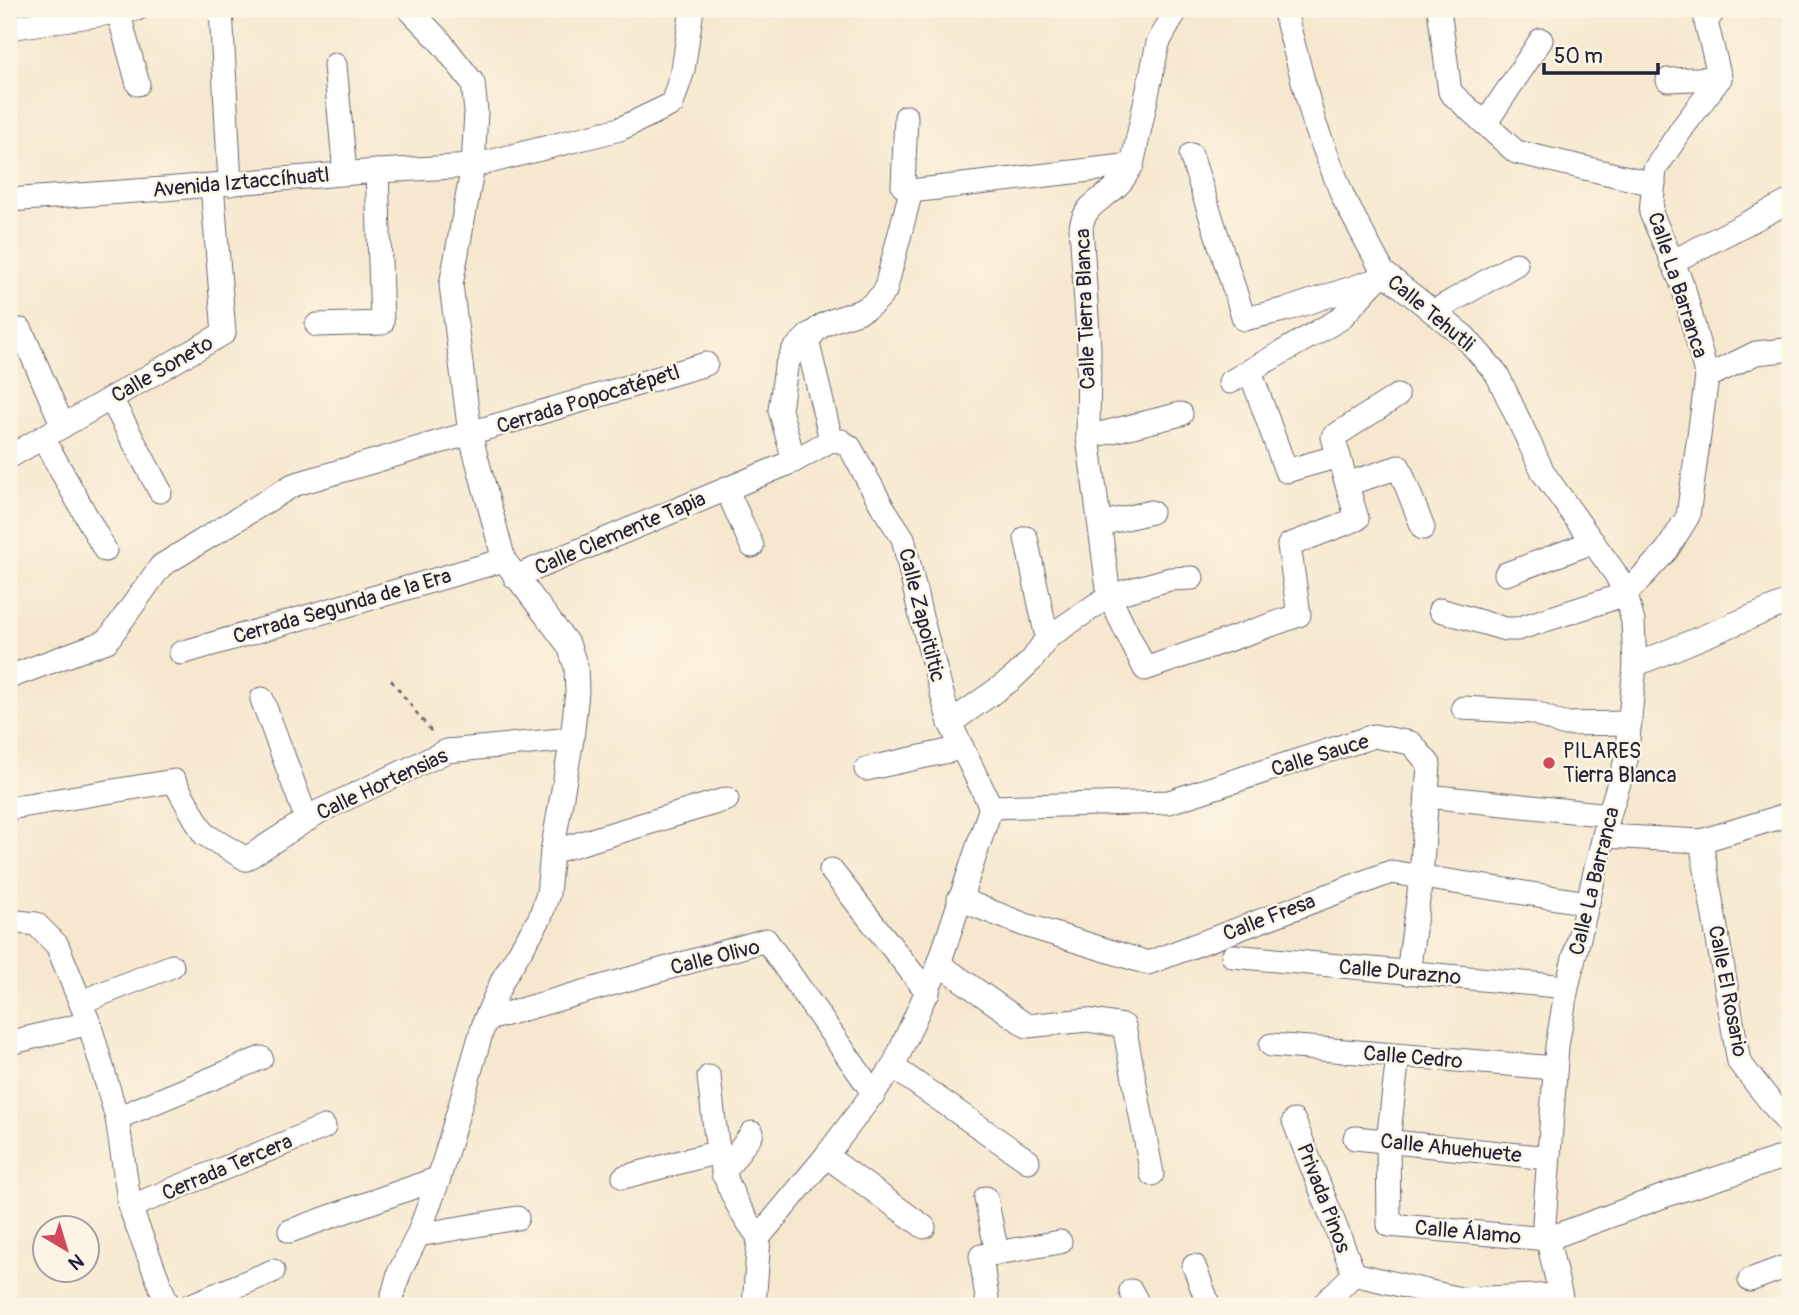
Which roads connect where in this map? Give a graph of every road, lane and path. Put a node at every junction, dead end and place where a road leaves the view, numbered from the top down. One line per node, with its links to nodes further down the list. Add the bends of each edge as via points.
1 (221, 9): 22 (street)
2 (409, 9): 19 (street, via 473,83)
3 (692, 9): 19 (street, Avenida Iztaccíhuatl, via 683,69 672,104 620,129)
4 (1177, 9): 18 (street, Calle Tierra Blanca, via 1158,43)
5 (1283, 9): 29 (street, Calle Tehutli, via 1314,122)
6 (1439, 9): 16 (street, via 1450,92)
7 (1715, 9): 12 (street, via 1706,22)
8 (128, 10): 9 (street); 14 (street)
9 (16, 21)
10 (1541, 40): 16 (street)
11 (335, 65): 21 (street)
12 (1720, 78): 13 (street); 23 (street, Calle La Barranca, via 1656,169)
13 (1668, 80)
14 (138, 84)
15 (905, 117): 24 (street, via 903,186)
16 (1485, 124): 23 (street, via 1516,152)
17 (1191, 155): 29 (street, via 1244,319 1288,309)
18 (1132, 165): 24 (street); 42 (street, Calle Tierra Blanca, via 1121,182 1083,215 1081,227 1089,348)
19 (473, 166): 20 (street, Avenida Iztaccíhuatl); 41 (street, via 451,285)
20 (377, 171): 21 (street, Avenida Iztaccíhuatl); 31 (street, via 382,323)
21 (345, 173): 22 (street, Avenida Iztaccíhuatl)
22 (221, 184): 25 (street, Avenida Iztaccíhuatl); 38 (street, Calle Soneto, via 223,333)
23 (1654, 184): 27 (street, Calle La Barranca, via 1651,213)
24 (911, 191): 33 (street, via 885,291 866,309 819,326)
25 (9, 200)
26 (1790, 201): 27 (street)
27 (1672, 261): 36 (street, Calle La Barranca)
28 (1516, 264): 30 (street)
29 (1379, 276): 30 (street, Calle Tehutli); 44 (street, via 1340,320 1240,377 1286,471)
30 (1433, 312): 54 (street, Calle Tehutli, via 1465,337 1497,374 1544,474)
31 (317, 324)
32 (20, 330): 40 (street)
33 (810, 334): 43 (street, via 808,344); 46 (street, via 793,351 786,367 780,410)
34 (1789, 350): 36 (street, via 1756,353)
35 (706, 364): 41 (street, Cerrada Popocatépetl)
36 (1707, 377): 60 (street, Calle La Barranca, via 1688,516 1667,550)
37 (1397, 396): 44 (street, via 1334,437)
38 (111, 399): 40 (street, Calle Soneto); 49 (street)
39 (1181, 414): 42 (street)
40 (53, 432): 45 (street, Calle Soneto); 56 (street)
41 (470, 434): 57 (street); 67 (street, Cerrada Popocatépetl, via 293,485 161,566 107,640)
42 (1088, 437): 51 (street, Calle Tierra Blanca)
43 (831, 440): 46 (street); 71 (street, Calle Zapoitiltic, via 850,447 904,538)
44 (1339, 456): 47 (street)
45 (9, 457)
46 (794, 461): 48 (street, Calle Clemente Tapia)
47 (1347, 484): 52 (street, via 1399,467); 61 (street, Calle Tierra Blanca, via 1357,519 1289,545 1298,615 1145,669)
48 (726, 488): 55 (street); 57 (street, Calle Clemente Tapia)
49 (160, 491)
50 (1151, 512): 51 (street)
51 (1100, 524): 61 (street, Calle Tierra Blanca)
52 (1423, 528)
53 (1026, 538): 64 (street)
54 (1593, 542): 58 (street); 60 (street, Calle Tehutli)
55 (752, 546)
56 (105, 550)
57 (509, 569): 65 (street, Cerrada Segunda de la Era); 73 (street, via 569,646 576,667)
58 (1506, 574)
59 (1192, 578): 61 (street, via 1177,577)
60 (1626, 594): 63 (street, via 1517,629); 66 (street, Calle La Barranca)
61 (1109, 596): 64 (street)
62 (1790, 601): 66 (street)
63 (1440, 610)
64 (1047, 638): 71 (street, via 1012,679)
65 (181, 653)
66 (1635, 665): 72 (street, Calle La Barranca)
67 (9, 677)
68 (391, 680): 75 (path)
69 (262, 699): 82 (street)
70 (1463, 708): 72 (street, via 1533,712 1562,724)
71 (950, 723): 74 (street, Calle Zapoitiltic)
72 (1630, 723): 83 (street, Calle La Barranca, via 1626,760)
73 (572, 739): 75 (street, Calle Hortensias); 85 (street)
74 (962, 748): 76 (street); 79 (street, Calle Zapoitiltic)
75 (447, 751): 82 (street, Calle Hortensias)
76 (866, 769)
77 (1427, 796): 79 (street, Calle Sauce, via 1429,764 1411,743 1374,736 1168,802); 83 (street); 87 (street, Calle Sauce)
78 (727, 799): 85 (street)
79 (991, 807): 88 (street)
80 (9, 808): 82 (street, Calle Hortensias, via 174,781 204,834 246,859)
81 (1790, 814): 84 (street)
82 (307, 820)
83 (1607, 826): 84 (street); 89 (street, Calle La Barranca)
84 (1701, 841): 109 (street, Calle El Rosario, via 1739,1062)
85 (552, 852): 98 (street, via 548,894 540,918 503,979)
86 (831, 870): 96 (street)
87 (1421, 878): 88 (street, Calle Fresa, via 1391,872 1148,963); 89 (street, Calle Fresa); 94 (street, Calle Sauce)
88 (959, 899): 92 (street)
89 (1588, 903): 95 (street, Calle La Barranca)
90 (9, 921): 97 (street, via 36,924 57,945)
91 (1233, 956): 94 (street, Calle Durazno)
92 (939, 964): 96 (street); 119 (street, via 1027,1026 1087,1020 1124,1026)
93 (172, 966): 97 (street)
94 (1408, 974): 95 (street, Calle Durazno)
95 (1567, 987): 104 (street, Calle La Barranca)
96 (928, 993): 103 (street)
97 (85, 1013): 99 (street); 107 (street)
98 (485, 1020): 106 (street, Calle Olivo, via 766,940); 121 (street)
99 (9, 1043)
100 (1271, 1045): 101 (street, Calle Cedro)
101 (1398, 1056): 104 (street, Calle Cedro); 113 (street)
102 (261, 1058): 107 (street)
103 (893, 1067): 106 (street); 117 (street)
104 (1555, 1068): 116 (street, Calle La Barranca)
105 (709, 1077): 118 (street)
106 (874, 1094): 115 (street)
107 (117, 1118): 123 (street)
108 (1294, 1121): 135 (street, Privada Pinos)
109 (1790, 1126)
110 (324, 1127): 123 (street, Cerrada Tercera)
111 (752, 1133): 118 (street)
112 (1354, 1138): 113 (street, Calle Ahuehuete)
113 (1388, 1141): 116 (street, Calle Ahuehuete); 129 (street, Calle Álamo, via 1389,1225)
114 (1790, 1155): 129 (street)
115 (826, 1156): 125 (street); 128 (street)
116 (1548, 1158): 129 (street, Calle La Barranca)
117 (1028, 1161)
118 (721, 1163): 120 (street); 128 (street, via 729,1192)
119 (1152, 1174)
120 (624, 1177)
121 (439, 1178): 126 (street); 127 (street)
122 (986, 1198): 131 (street)
123 (130, 1208): 138 (street)
124 (517, 1218): 127 (street)
125 (924, 1227)
126 (290, 1231)
127 (418, 1235): 140 (street, via 398,1273)
128 (759, 1237): 141 (street)
129 (1547, 1239): 137 (street, Calle La Barranca)
130 (1059, 1242): 131 (street)
131 (989, 1255): 142 (street)
132 (1790, 1265): 136 (street)
133 (1194, 1266): 143 (street)
134 (272, 1270): 139 (street)
135 (1354, 1274): 137 (street, via 1460,1299); 144 (street)
136 (1750, 1280)
137 (1562, 1300)
138 (168, 1306)
139 (189, 1306)
140 (390, 1306)
141 (754, 1306)
142 (988, 1306)
143 (1209, 1306)
144 (1322, 1306)

